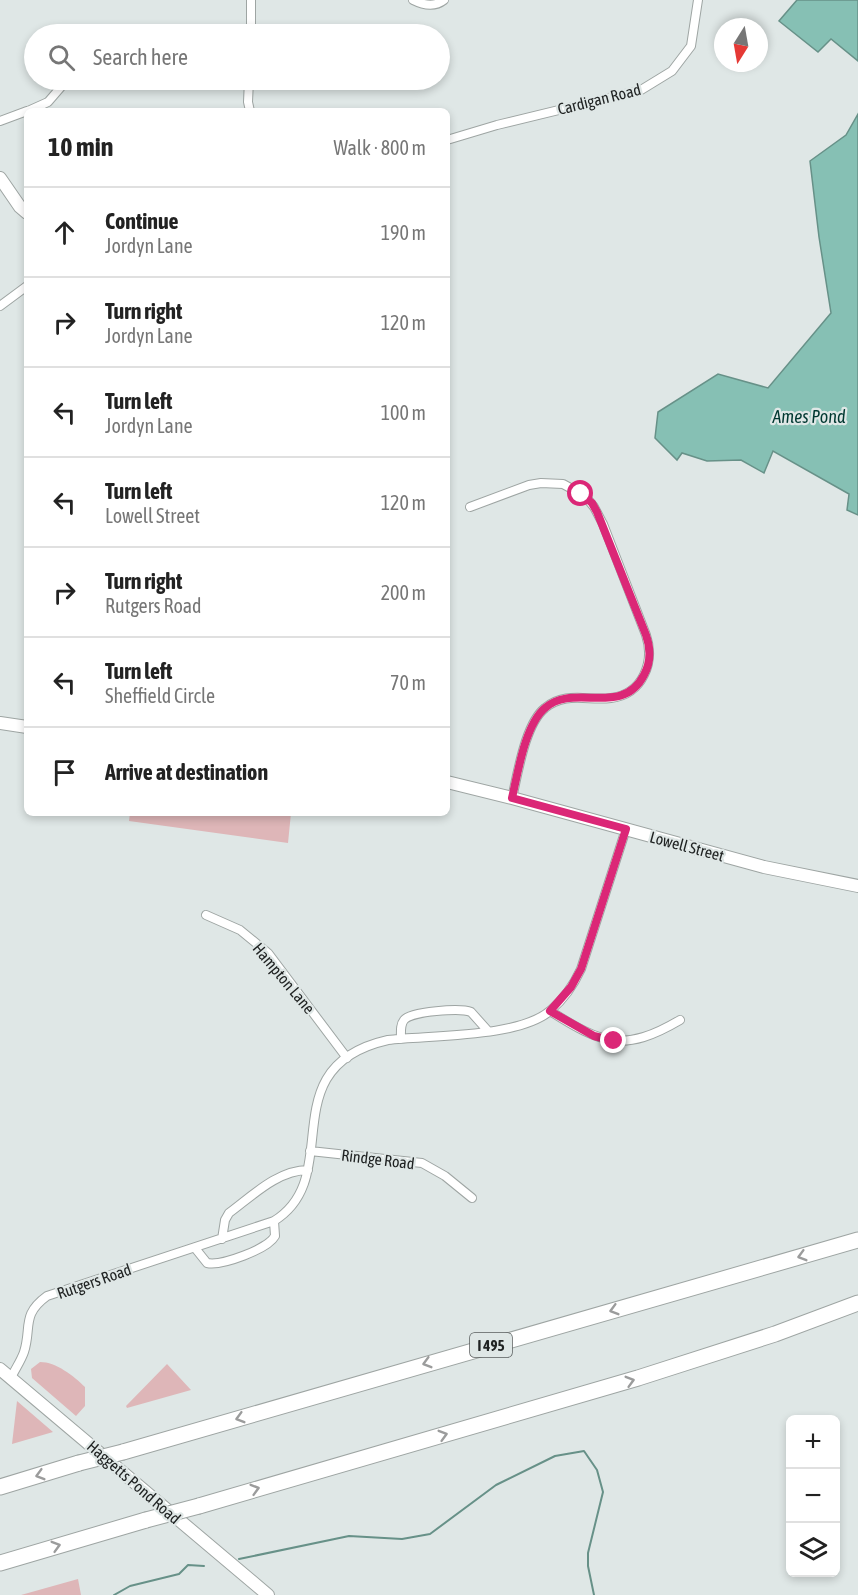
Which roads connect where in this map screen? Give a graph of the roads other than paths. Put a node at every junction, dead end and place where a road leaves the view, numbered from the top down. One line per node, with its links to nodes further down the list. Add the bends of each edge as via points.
1 (251, 0): 5 (street)
2 (413, 0): 3 (street, via 437,5)
3 (444, 0)
4 (698, 0): 12 (street, Cardigan Road, via 691,46 672,71 641,90)
5 (251, 24)
6 (58, 90): 8 (street, via 48,102)
7 (249, 90): 9 (street)
8 (35, 108)
9 (249, 108)
10 (24, 112): 11 (street)
11 (0, 121)
12 (450, 139)
13 (0, 178): 14 (main road)
14 (24, 209)
15 (24, 288): 16 (street)
16 (0, 306)
17 (470, 507): 21 (street, via 534,483 563,484 585,496 603,524 650,650 643,678 623,695 561,698 539,713 529,734)
18 (0, 723): 19 (main road)
19 (24, 727)
20 (450, 783): 21 (main road, Lowell Street)
21 (512, 798): 22 (main road, Lowell Street)
22 (626, 829): 23 (main road, Lowell Street, via 764,867); 25 (street, Rutgers Road, via 581,969)
23 (858, 886)
24 (206, 915): 29 (street, Hampton Lane, via 233,926 260,945)
25 (550, 1011): 26 (street, via 594,1036 618,1042 660,1032); 27 (street, Rutgers Road, via 529,1022)
26 (680, 1020)
27 (488, 1031): 28 (street, Rutgers Road); 28 (street, via 471,1012 460,1010 409,1016 402,1024)
28 (401, 1039): 29 (street, Rutgers Road, via 370,1045)
29 (347, 1058): 30 (street, Rutgers Road, via 319,1095)
30 (310, 1151): 31 (street, Rutgers Road); 32 (street, Rindge Road, via 416,1162 440,1172)
31 (308, 1170): 33 (street, Rutgers Road, via 294,1204); 34 (street, via 294,1170 279,1177 229,1213)
32 (472, 1198)
33 (274, 1221): 34 (street, Rutgers Road); 36 (street, Rutgers Road, via 275,1236 267,1246 217,1263 207,1263)
34 (222, 1239): 36 (street, Rutgers Road)
35 (858, 1240): 40 (highway, I 495, one-way to 40, bridge)
36 (195, 1248): 39 (street, Rutgers Road, via 47,1296 30,1317 24,1352)
37 (858, 1303): 41 (highway, one-way to 37, bridge, via 638,1378)
38 (0, 1369): 39 (main road, Haggetts Pond Road)
39 (11, 1378): 42 (main road, Haggetts Pond Road)
40 (0, 1487)
41 (0, 1563)
42 (268, 1595)

